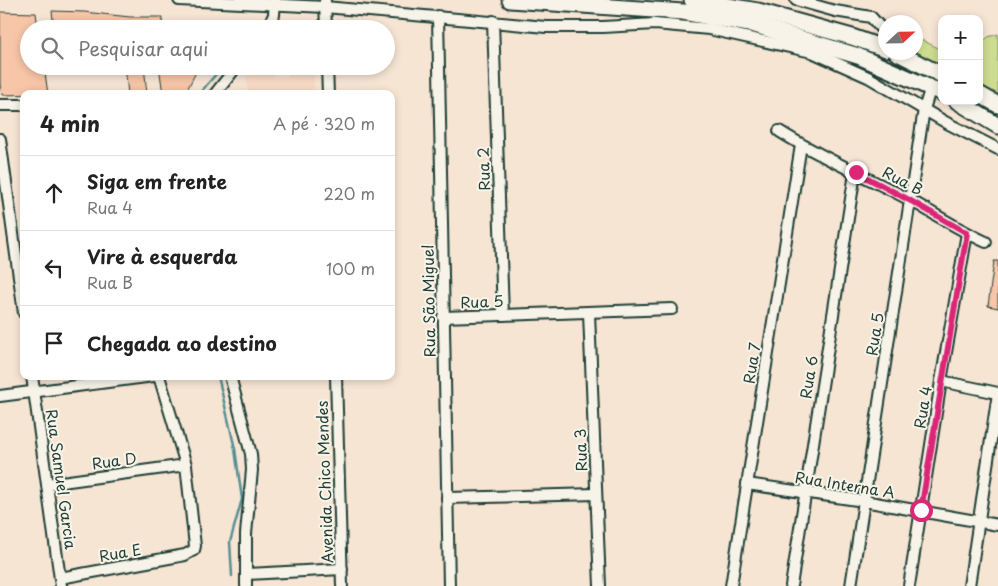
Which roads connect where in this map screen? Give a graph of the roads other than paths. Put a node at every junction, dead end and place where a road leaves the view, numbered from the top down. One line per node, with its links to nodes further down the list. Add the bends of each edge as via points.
1 (180, 0): 5 (street)
2 (510, 0): 8 (highway)
3 (692, 0): 13 (highway, via 758,11)
4 (796, 0): 12 (street, via 871,17)
5 (275, 2): 6 (street); 9 (street)
6 (325, 3): 7 (street); 10 (street)
7 (438, 16): 11 (street); 41 (street, Rua São Miguel)
8 (657, 17): 11 (street, via 603,27 546,27); 20 (highway, via 683,12 755,25 858,56); 26 (street, via 812,52 868,76)
9 (272, 20)
10 (326, 20)
11 (493, 21): 40 (street, Rua 2)
12 (878, 25)
13 (878, 46)
14 (913, 60): 15 (highway)
15 (938, 73)
16 (230, 75): 18 (street)
17 (327, 75): 19 (street)
18 (218, 90)
19 (328, 90)
20 (936, 90): 26 (street, Rua 5)
21 (983, 96): 24 (highway)
22 (20, 105): 25 (street)
23 (964, 105): 27 (highway)
24 (998, 105)
25 (0, 106)
26 (924, 109): 31 (street); 33 (street, Rua 5)
27 (998, 126)
28 (779, 131): 30 (street, Rua B)
29 (0, 139): 36 (street)
30 (800, 145): 32 (street, Rua B); 53 (street, Rua 7)
31 (998, 149)
32 (856, 172): 33 (street, Rua B); 54 (street, Rua 6)
33 (911, 201): 34 (street, Rua B); 57 (street, Rua 5)
34 (967, 233): 35 (street, Rua B); 47 (street, Rua 4)
35 (986, 242)
36 (19, 248): 37 (street)
37 (20, 261)
38 (672, 309): 39 (street, Rua 5)
39 (590, 313): 40 (street, Rua 5); 55 (street, Rua 3)
40 (503, 316): 41 (street, Rua 5)
41 (443, 317): 56 (street, Rua São Miguel)
42 (33, 380): 48 (street, Rua Samuel Garcia)
43 (122, 380): 48 (street)
44 (160, 380): 51 (street)
45 (231, 380): 62 (street, via 251,454)
46 (336, 380): 61 (street, Avenida Chico Mendes)
47 (941, 381): 49 (street); 58 (street, Rua 4)
48 (34, 391): 50 (street); 52 (street, Rua Samuel Garcia)
49 (998, 393): 59 (street)
50 (0, 396)
51 (186, 465): 52 (street, Rua D); 63 (street, Rua E, via 196,546 191,553)
52 (47, 484): 63 (street, Rua Samuel Garcia)
53 (747, 484): 54 (street, Rua Interna A); 68 (street, Rua 7)
54 (804, 492): 57 (street, Rua Interna A); 69 (street, Rua 6)
55 (596, 494): 56 (street); 67 (street, Rua 3)
56 (447, 498): 66 (street, Rua São Miguel)
57 (864, 501): 58 (street, Rua Interna A); 70 (street, Rua 5)
58 (921, 510): 59 (street, Rua Interna A); 71 (street, Rua 4)
59 (978, 522): 60 (street, Rua Interna A); 72 (street)
60 (998, 524)
61 (342, 569): 62 (street); 65 (street, Avenida Chico Mendes)
62 (246, 574): 64 (street)
63 (60, 582)
64 (246, 586)
65 (342, 586)
66 (449, 586)
67 (600, 586)
68 (731, 586)
69 (790, 586)
70 (851, 586)
71 (909, 586)
72 (969, 586)

